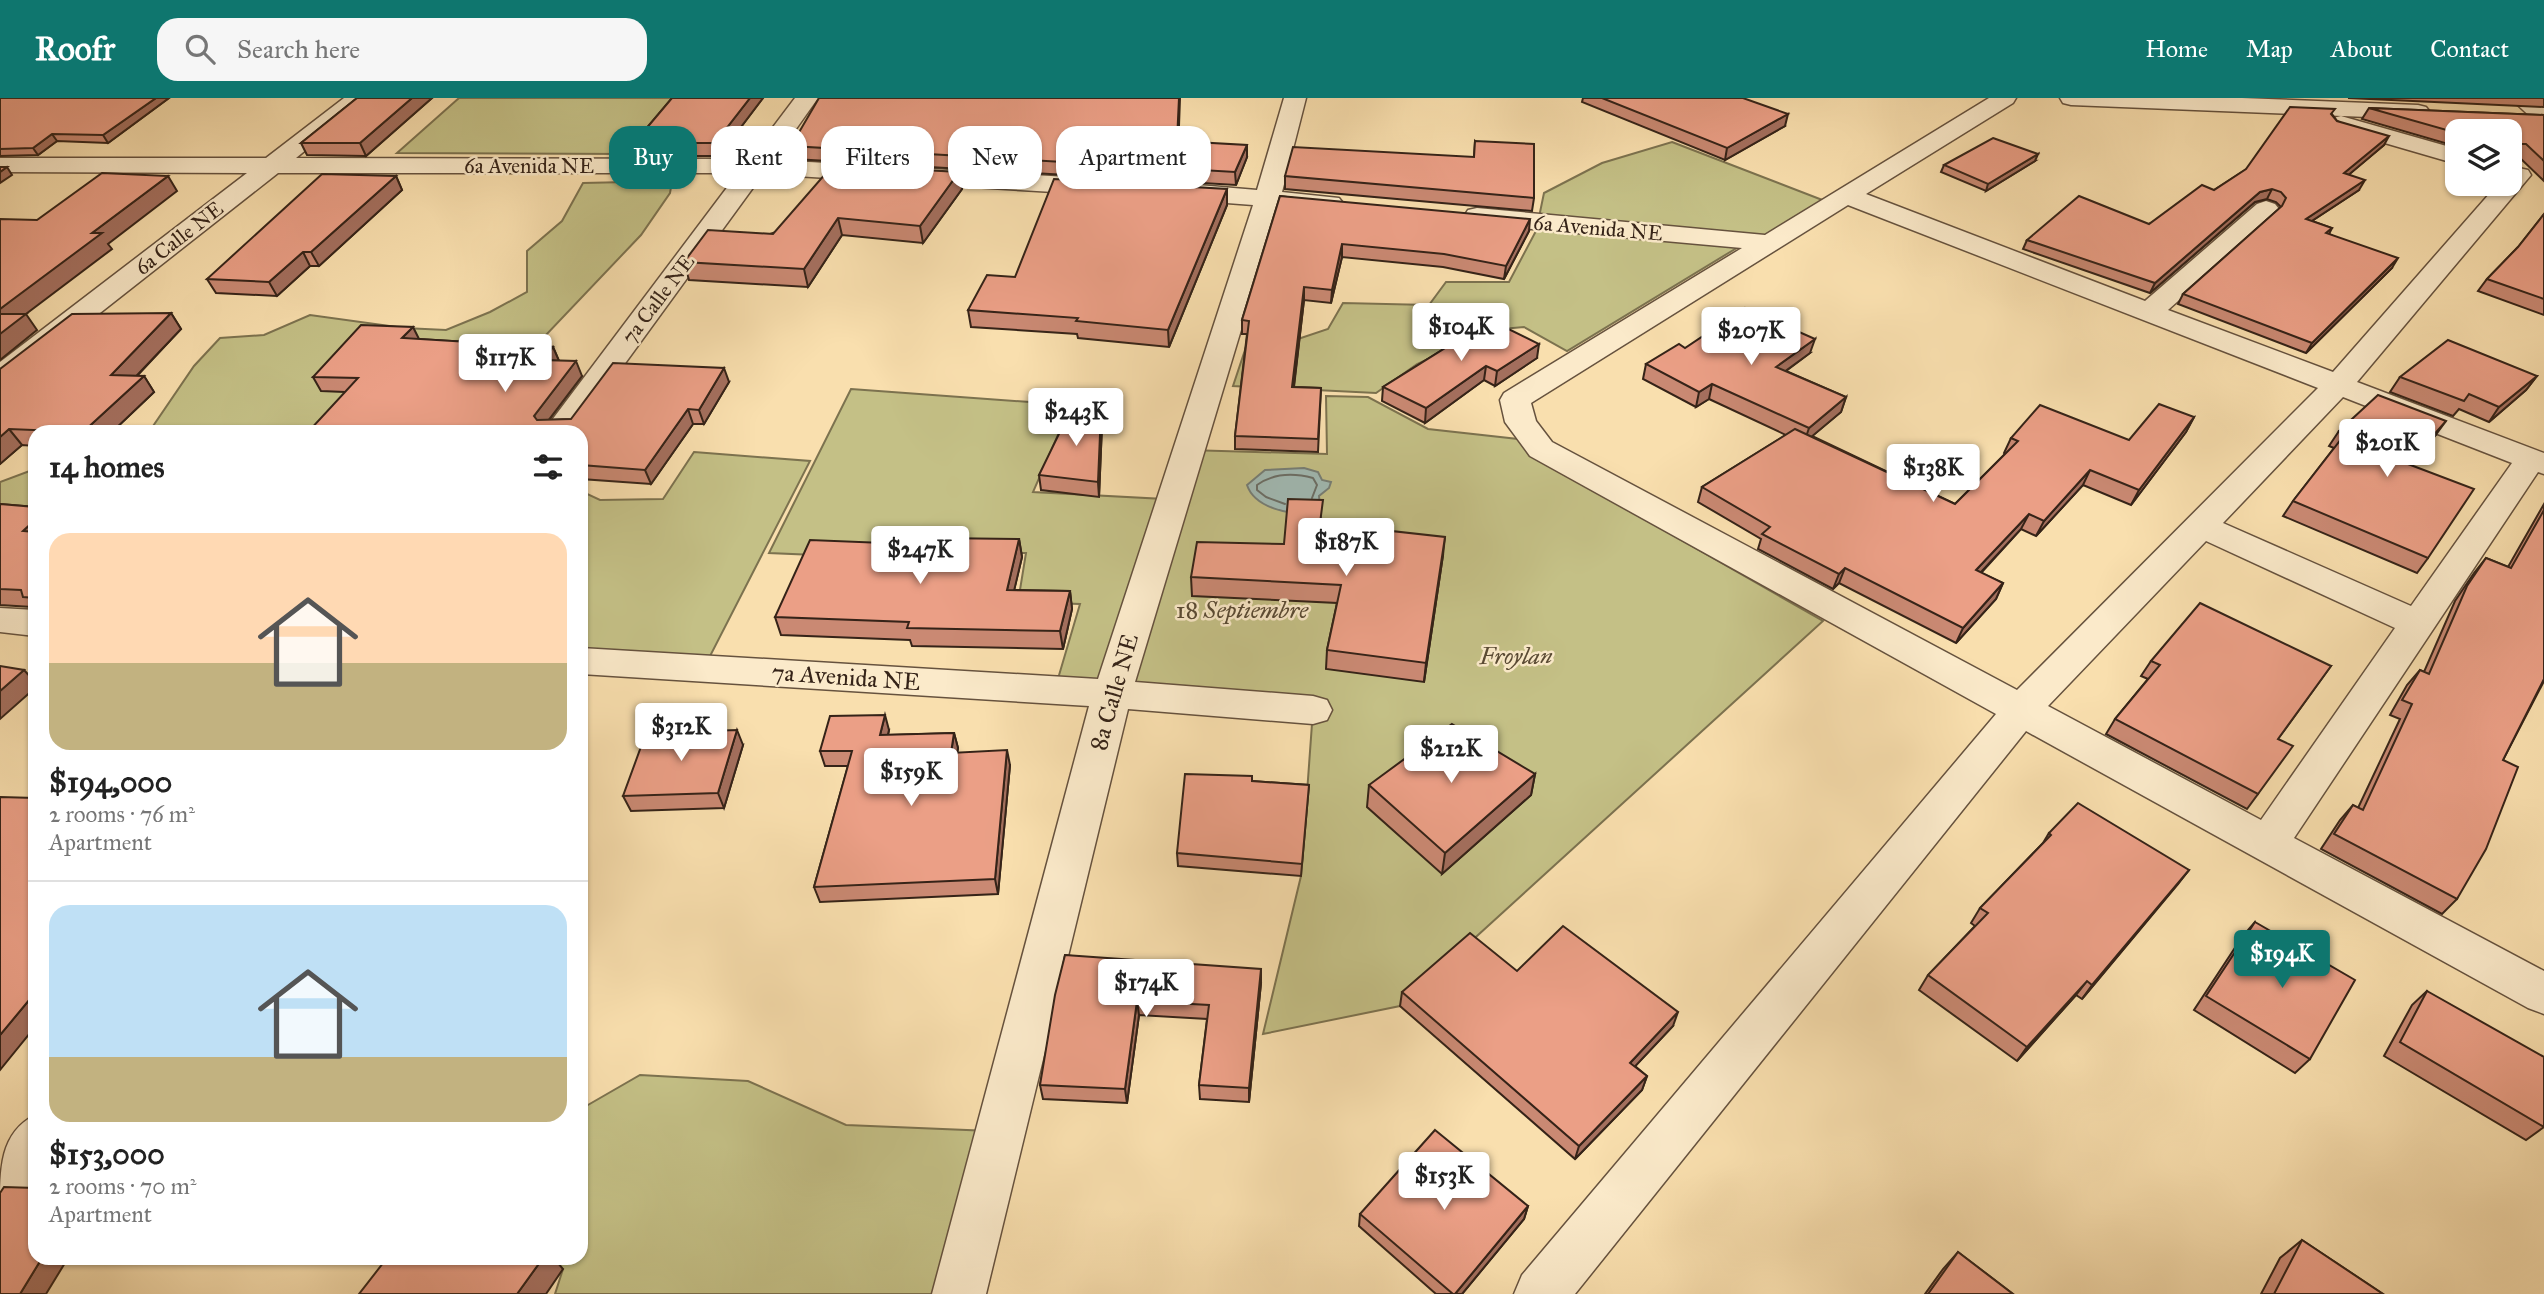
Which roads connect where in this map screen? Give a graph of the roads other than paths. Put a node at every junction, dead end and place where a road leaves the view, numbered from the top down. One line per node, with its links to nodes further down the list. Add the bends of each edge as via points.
1 (358, 98): 17 (street, 6a Calle NE)
2 (807, 98): 12 (street, 7a Calle NE)
3 (1295, 98): 25 (street, 8a Calle NE)
4 (2005, 98): 24 (street)
5 (2071, 98): 7 (street)
6 (2521, 98): 11 (street)
7 (2190, 100): 8 (street)
8 (2284, 107): 9 (street); 14 (street)
9 (2434, 112)
10 (2502, 115): 11 (street)
11 (2544, 117)
12 (786, 126)
13 (0, 145): 16 (street, via 63,148)
14 (2445, 154)
15 (0, 165): 16 (street, 6a Avenida NE)
16 (38, 165): 17 (street, 6a Avenida NE)
17 (271, 166): 18 (street, 6a Avenida NE); 31 (street, 6a Calle NE)
18 (711, 166)
19 (807, 169): 21 (street, 6a Avenida NE)
20 (2524, 176): 32 (street)
21 (1056, 184)
22 (739, 189): 33 (street, 7a Calle NE)
23 (1157, 190): 25 (street)
24 (1847, 196): 29 (street); 30 (street)
25 (1268, 197): 26 (street); 40 (street, 8a Calle NE)
26 (1351, 205)
27 (2266, 209): 30 (street)
28 (1449, 214): 29 (street, 6a Avenida NE)
29 (1769, 243): 42 (street, via 1515,400 1521,422 1541,449)
30 (2149, 312): 32 (street)
31 (0, 377)
32 (2338, 385): 34 (street); 35 (street)
33 (564, 425)
34 (2538, 462): 38 (street)
35 (2201, 526): 38 (street); 42 (street)
36 (0, 620): 37 (street)
37 (28, 622)
38 (2418, 624): 43 (street)
39 (588, 661): 40 (street, 7a Avenida NE)
40 (1112, 694): 41 (street, 7a Avenida NE); 47 (street, 8a Calle NE)
41 (1313, 710)
42 (2020, 711): 43 (street); 48 (street)
43 (2267, 844): 44 (street)
44 (2544, 994)
45 (28, 1147): 46 (street)
46 (0, 1185)
47 (959, 1294)
48 (1541, 1294)

